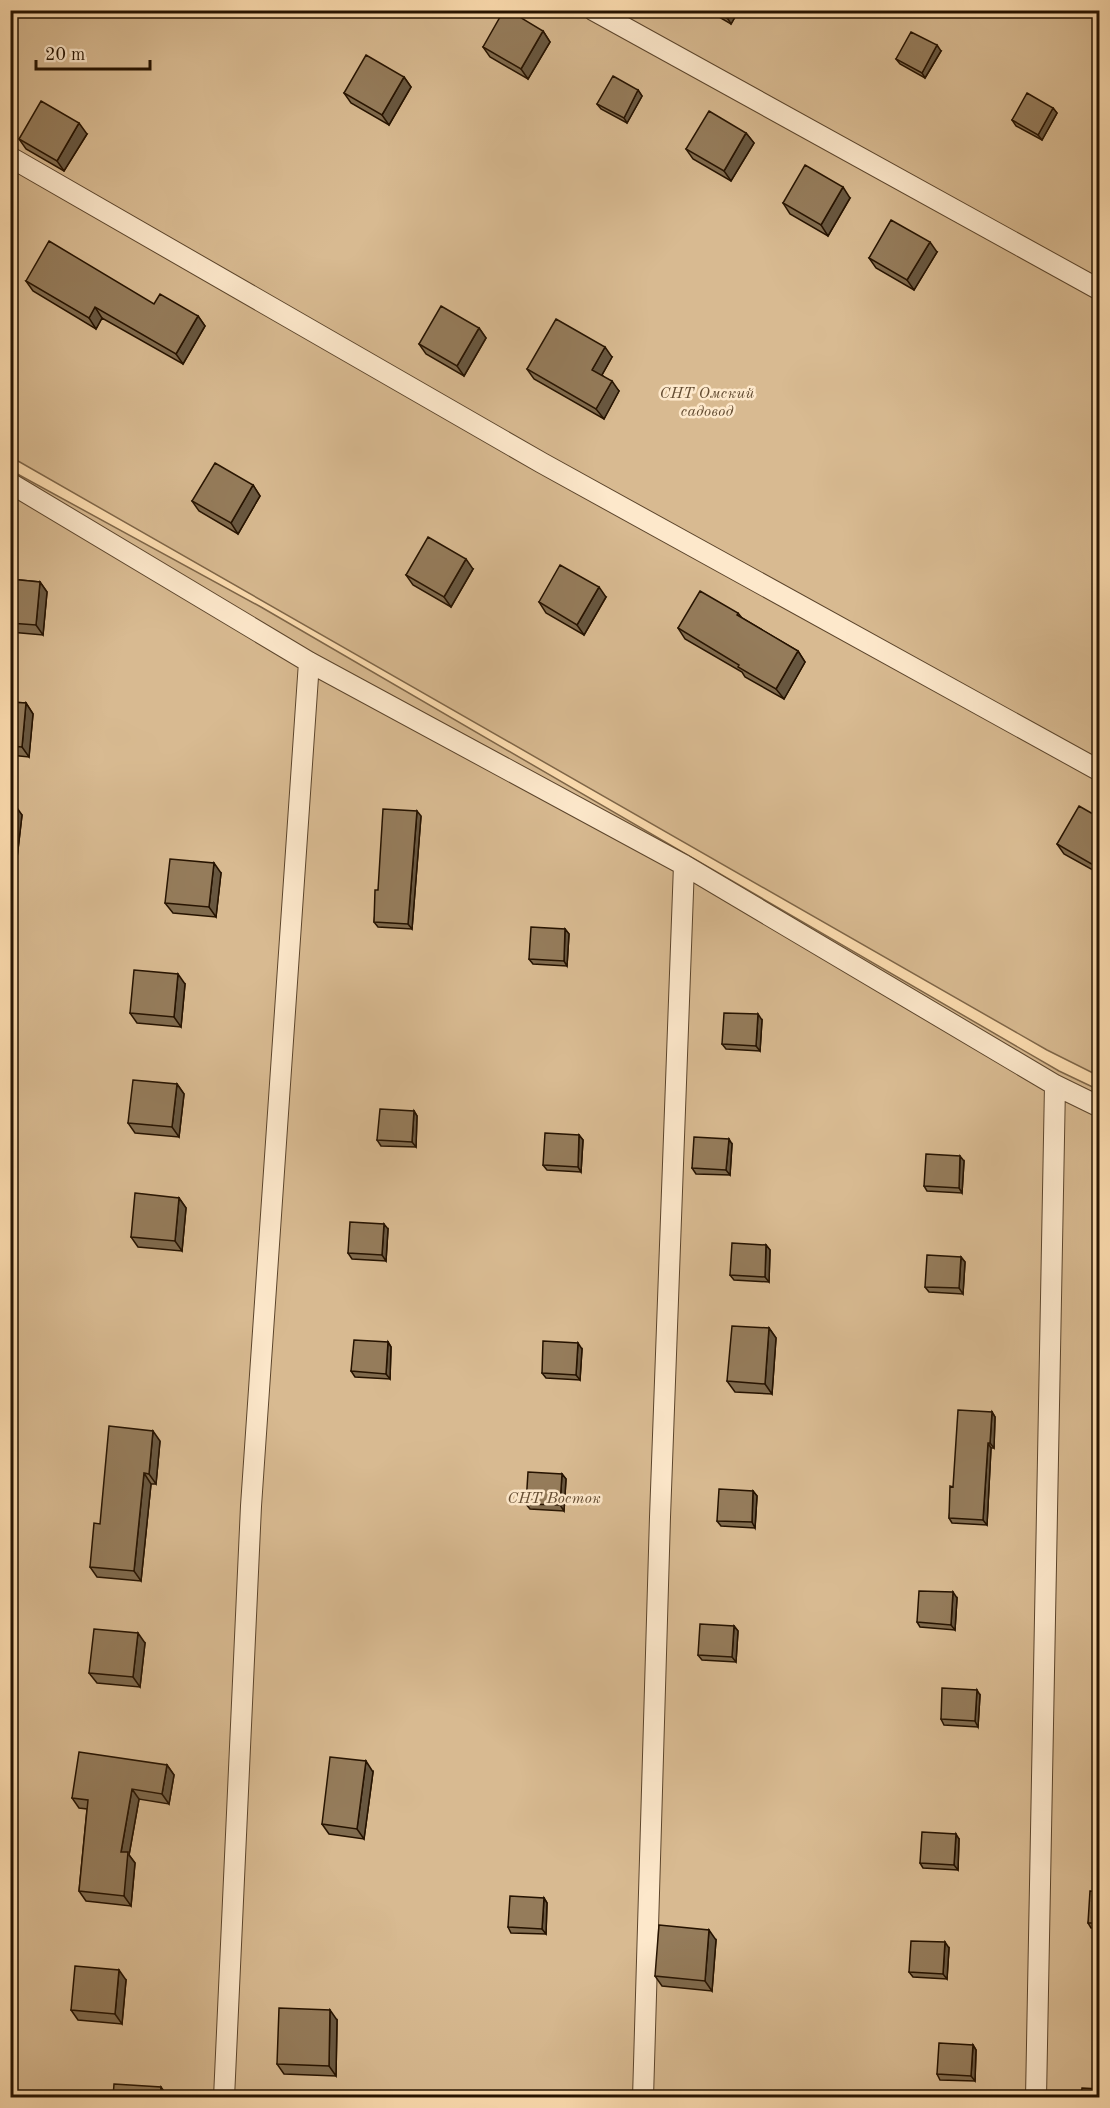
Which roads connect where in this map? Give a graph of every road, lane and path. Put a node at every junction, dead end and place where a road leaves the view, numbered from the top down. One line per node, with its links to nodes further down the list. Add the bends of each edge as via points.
1 (593, 10): 3 (lane)
2 (10, 157): 6 (lane, via 542,463)
3 (1100, 290)
4 (10, 483): 5 (lane)
5 (309, 662): 7 (lane); 10 (lane, via 251,1506)
6 (1100, 771)
7 (684, 866): 8 (lane); 11 (lane)
8 (1055, 1085): 9 (lane); 12 (lane)
9 (1100, 1107)
10 (224, 2097)
11 (643, 2097)
12 (1036, 2097)

